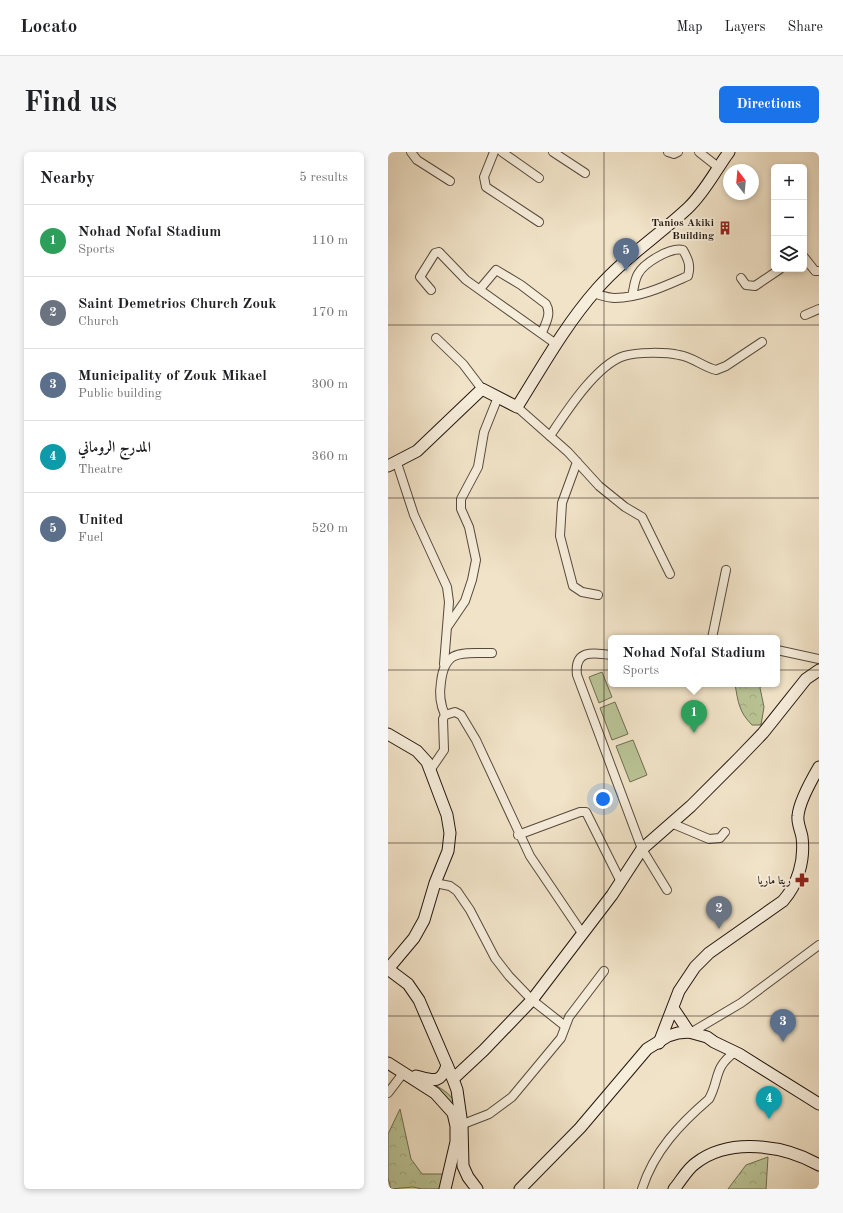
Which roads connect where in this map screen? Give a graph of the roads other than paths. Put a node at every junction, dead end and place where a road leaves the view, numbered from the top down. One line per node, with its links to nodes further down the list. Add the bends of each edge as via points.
1 (411, 152): 12 (street, via 417,160)
2 (494, 152): 13 (street, via 484,177 486,187)
3 (502, 152): 11 (street)
4 (553, 152): 10 (street)
5 (668, 152): 6 (street)
6 (678, 152)
7 (700, 152): 9 (street)
8 (729, 152): 9 (main road)
9 (718, 167): 20 (main road, via 699,197 631,255)
10 (585, 173)
11 (539, 178)
12 (450, 181)
13 (539, 222)
14 (807, 261): 15 (street, via 815,271)
15 (819, 271)
16 (776, 272): 17 (street, via 755,286 746,285)
17 (740, 278)
18 (480, 289): 19 (street, via 466,280 437,252 420,277); 24 (street); 24 (street, via 496,270 521,285 548,308)
19 (431, 290)
20 (593, 293): 21 (street, via 613,298); 27 (main road)
21 (632, 296): 21 (street, via 688,276 690,268 683,250 668,253 646,265 638,274)
22 (819, 309): 23 (street)
23 (805, 315)
24 (542, 333): 27 (street)
25 (436, 338): 28 (street, via 464,364)
26 (762, 342): 31 (street, via 716,370 680,355 624,356 601,372 582,390)
27 (556, 344): 30 (main road)
28 (482, 389): 29 (main road); 33 (main road, via 417,451)
29 (498, 397): 30 (main road); 37 (street, via 484,432 478,467 461,500 461,509 469,527 476,560 465,600)
30 (518, 407): 31 (street)
31 (550, 436): 32 (street)
32 (577, 462): 35 (street, via 599,486 642,517); 36 (street, via 562,503 560,536 574,586 582,592)
33 (392, 464): 37 (street, via 447,587)
34 (726, 570): 38 (street)
35 (670, 574)
36 (598, 596)
37 (448, 626): 43 (street)
38 (713, 635)
39 (780, 651): 42 (street)
40 (492, 653): 43 (street, via 453,656)
41 (608, 655): 52 (street, via 595,653 582,656 576,668 577,676)
42 (819, 659)
43 (444, 664): 45 (street, via 440,693)
44 (819, 670): 49 (main road, via 806,679 745,753)
45 (445, 715): 48 (street, via 444,750); 51 (street, via 455,712 469,727)
46 (388, 734): 48 (main road, via 417,751)
47 (819, 767): 61 (main road, via 807,790 798,817 802,848 796,883 792,891 783,901 701,960 687,978)
48 (431, 769): 54 (main road, via 447,814 450,833 448,851)
49 (671, 824): 50 (street, via 709,839 720,838); 52 (main road)
50 (725, 832)
51 (518, 835): 53 (street, via 586,812); 56 (street, via 540,873)
52 (642, 849): 53 (main road); 55 (street)
53 (620, 882): 56 (main road)
54 (435, 883): 58 (main road, via 421,926); 60 (street, via 450,886 457,891 495,958)
55 (667, 890)
56 (582, 933): 60 (main road)
57 (819, 945): 62 (street, via 741,1003)
58 (388, 969): 69 (main road, via 408,984 419,1000)
59 (604, 971): 63 (street)
60 (532, 1000): 63 (street); 71 (main road)
61 (674, 1005): 64 (main road); 66 (main road, via 670,1006 657,1032)
62 (709, 1023): 64 (street); 65 (street)
63 (565, 1026): 74 (street, via 561,1038 512,1097 489,1114)
64 (691, 1032): 65 (main road); 66 (main road, via 668,1036)
65 (709, 1040): 66 (main road, via 679,1039); 67 (main road)
66 (657, 1046): 77 (main road, via 647,1049 580,1128)
67 (735, 1052): 73 (main road); 82 (street, via 727,1057 717,1072 713,1092 709,1098 662,1147)
68 (388, 1062): 70 (main road)
69 (447, 1065): 70 (main road, via 443,1076 432,1081); 71 (main road)
70 (405, 1072): 72 (street); 74 (main road, via 435,1093 453,1113)
71 (453, 1079): 74 (main road, via 457,1090)
72 (388, 1093)
73 (819, 1104)
74 (459, 1125): 75 (main road, via 456,1142)
75 (457, 1163): 78 (main road); 79 (main road)
76 (819, 1165): 83 (main road, via 784,1150 760,1147 725,1148 696,1163)
77 (530, 1178): 80 (main road); 81 (street)
78 (445, 1189)
79 (477, 1189)
80 (520, 1189)
81 (529, 1189)
82 (642, 1189)
83 (674, 1189)

